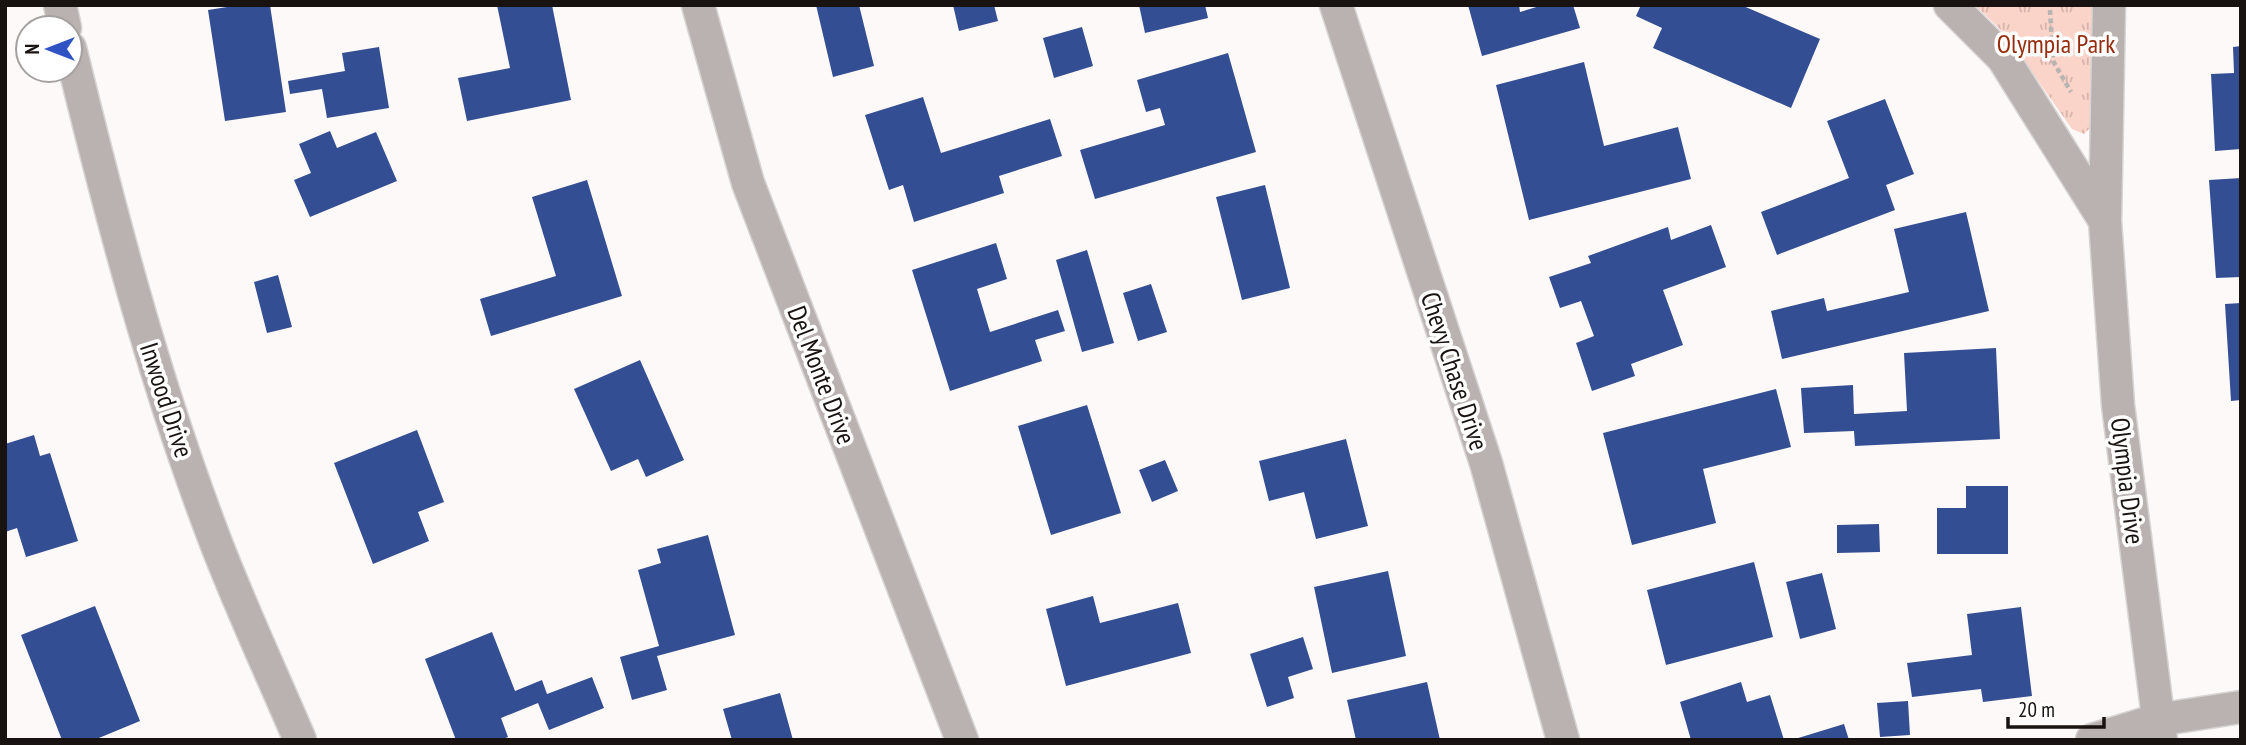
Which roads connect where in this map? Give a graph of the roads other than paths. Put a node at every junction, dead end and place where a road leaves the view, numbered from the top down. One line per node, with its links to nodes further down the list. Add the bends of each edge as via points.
1 (698, 5): 10 (street, Del Monte Drive, via 748,183)
2 (1336, 5): 11 (street, Chevy Chase Drive, via 1486,463)
3 (1950, 5): 6 (street, Olympia Drive, via 2003,58)
4 (2109, 5): 6 (street, Olympia Drive)
5 (79, 84): 9 (street, Inwood Drive, via 163,394 213,537)
6 (2105, 221): 8 (street, Olympia Drive, via 2118,405)
7 (2241, 707): 8 (street)
8 (2159, 730): 12 (street)
9 (300, 740)
10 (962, 740)
11 (1563, 740)
12 (2092, 740)

